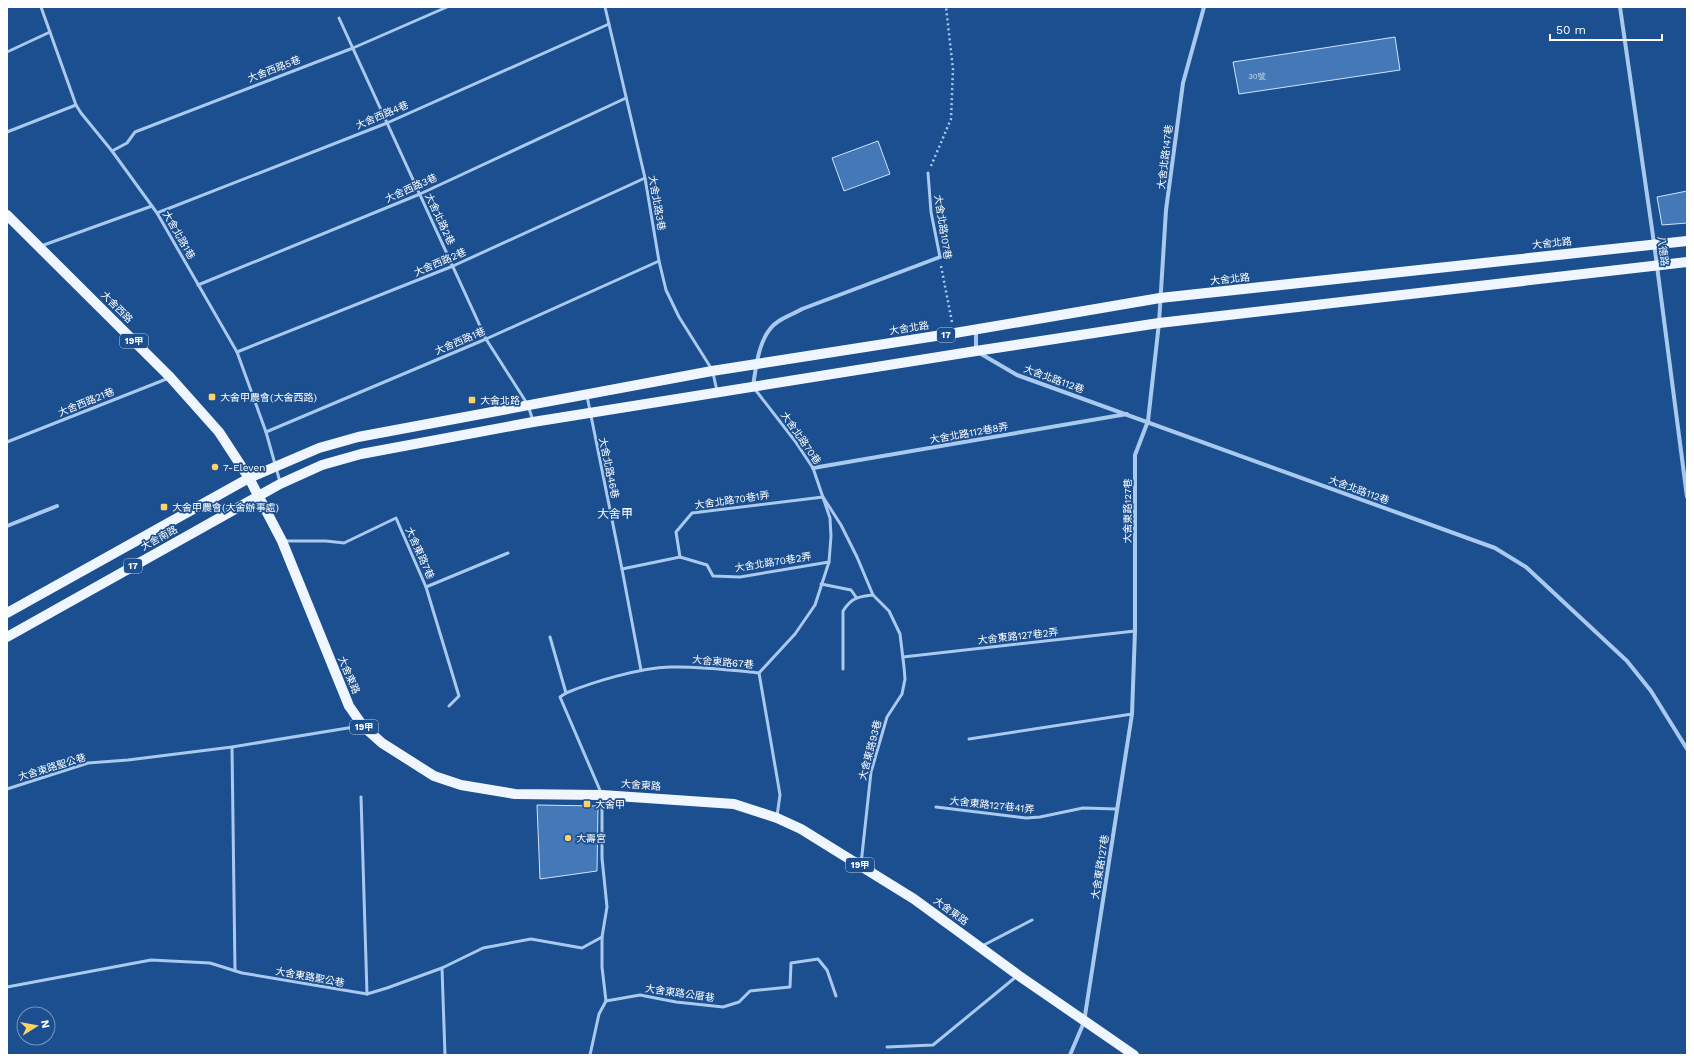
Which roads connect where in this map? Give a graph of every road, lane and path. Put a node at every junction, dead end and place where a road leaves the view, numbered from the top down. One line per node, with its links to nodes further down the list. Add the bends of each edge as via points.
1 (41, 7): 9 (lane, 大舍北路1巷)
2 (447, 7): 10 (lane, 大舍西路5巷)
3 (605, 7): 8 (lane, 大舍北路3巷)
4 (946, 7): 17 (path, via 953,69 951,119)
5 (1204, 7): 32 (street, 大舍北路147巷, via 1183,83 1166,210)
6 (1620, 7): 24 (street, 八德路)
7 (339, 18): 10 (lane, 大舍北路2巷)
8 (609, 24): 12 (lane, 大舍北路3巷); 14 (lane, 大舍西路4巷)
9 (50, 32): 11 (lane); 13 (lane, 大舍北路1巷)
10 (353, 48): 14 (lane, 大舍北路2巷); 16 (lane, 大舍西路5巷, via 135,132 127,143)
11 (7, 52)
12 (626, 98): 18 (lane, 大舍北路3巷); 19 (lane, 大舍西路3巷)
13 (76, 105): 15 (lane); 16 (lane, 大舍北路1巷)
14 (387, 123): 19 (lane, 大舍北路2巷); 21 (lane, 大舍西路4巷)
15 (7, 132)
16 (112, 151): 20 (lane, 大舍北路1巷)
17 (928, 173): 26 (lane, 大舍北路107巷, via 931,212)
18 (645, 178): 27 (lane, 大舍北路3巷); 30 (lane, 大舍西路2巷)
19 (420, 194): 30 (lane, 大舍北路2巷); 31 (lane, 大舍西路3巷)
20 (152, 206): 21 (lane, 大舍北路1巷); 25 (lane)
21 (157, 213): 31 (lane, 大舍北路1巷)
22 (7, 215): 25 (main road, 大舍西路 / 19甲)
23 (1687, 240): 24 (main road, 17)
24 (1654, 243): 29 (street, 八德路); 32 (main road, 大舍北路 / 17)
25 (39, 246): 42 (main road, 大舍西路 / 19甲)
26 (940, 257): 36 (path, 大舍北路107巷); 40 (street, via 802,309 780,320 770,328 763,341)
27 (659, 261): 37 (lane, 大舍西路1巷); 41 (lane, 大舍北路3巷, via 666,290 679,318)
28 (1687, 262): 29 (main road, 17)
29 (1656, 264): 34 (main road, 17); 59 (street, 八德路)
30 (453, 266): 37 (lane, 大舍北路2巷); 39 (lane, 大舍西路2巷)
31 (198, 285): 39 (lane, 大舍北路1巷)
32 (1160, 298): 33 (street, 大舍北路147巷); 35 (main road, 大舍北路 / 17)
33 (1159, 311): 34 (street, 大舍東路127巷)
34 (1159, 323): 38 (main road, 17); 49 (street, 大舍東路127巷)
35 (976, 330): 36 (main road, 大舍北路 / 17); 38 (street)
36 (955, 333): 40 (main road, 大舍北路 / 17)
37 (486, 339): 46 (lane, 大舍北路2巷); 51 (lane, 大舍西路1巷)
38 (976, 351): 43 (main road, 17); 48 (street, 大舍北路112巷, via 1017,375)
39 (237, 352): 51 (lane, 大舍北路1巷)
40 (757, 364): 41 (main road, 大舍北路 / 17); 43 (street)
41 (712, 371): 44 (lane, 大舍北路3巷); 45 (main road, 大舍北路 / 17)
42 (170, 377): 52 (lane, 大舍西路21巷); 55 (main road, 大舍西路 / 19甲, via 219,432)
43 (753, 387): 44 (main road, 17); 54 (lane, 大舍北路70巷)
44 (718, 392): 47 (main road, 17)
45 (586, 394): 46 (main road, 大舍北路 / 17); 47 (lane, 大舍北路46巷)
46 (528, 404): 50 (lane, 大舍北路2巷); 53 (main road, 大舍北路 / 17, via 358,437 319,448)
47 (590, 413): 50 (main road, 17); 66 (lane, 大舍北路46巷)
48 (1128, 414): 49 (street, 大舍北路112巷); 54 (street, 大舍北路112巷8弄)
49 (1148, 421): 72 (street, 大舍東路127巷, via 1135,455); 85 (street, 大舍北路112巷, via 1496,548 1526,567 1627,660 1651,691)
50 (533, 422): 56 (main road, 17, via 361,454 322,465)
51 (266, 432): 53 (lane, 大舍北路1巷)
52 (7, 442)
53 (275, 466): 55 (main road, 大舍北路 / 17); 56 (lane, 大舍北路1巷)
54 (813, 468): 58 (lane, 大舍北路70巷)
55 (249, 478): 57 (main road, 大舍東路 / 19甲); 71 (main road, 大舍南路 / 17)
56 (280, 484): 57 (main road, 17)
57 (259, 496): 62 (main road, 大舍東路 / 19甲); 73 (main road, 大舍南路 / 17)
58 (823, 497): 64 (lane, 大舍北路70巷1弄, via 692,513 676,532); 65 (lane, 大舍北路70巷, via 830,518); 69 (lane, 大舍東路93巷, via 841,525)
59 (1687, 497)
60 (57, 506): 61 (street)
61 (7, 526)
62 (282, 541): 68 (lane, 大舍東路7巷, via 344,543 396,518); 82 (main road, 大舍東路 / 19甲, via 339,684 349,706)
63 (508, 552): 68 (lane)
64 (680, 557): 65 (lane, 大舍北路70巷2弄, via 707,565 714,576 740,577); 66 (lane)
65 (829, 562): 67 (lane, 大舍北路70巷)
66 (622, 569): 77 (lane, 大舍北路46巷)
67 (821, 584): 70 (lane, via 851,590); 78 (lane, 大舍北路70巷, via 815,605 795,634)
68 (426, 587): 80 (lane, 大舍東路7巷, via 459,696)
69 (873, 596): 70 (lane); 75 (lane, 大舍東路93巷, via 889,611 900,634)
70 (856, 597): 76 (lane, via 843,611)
71 (7, 612)
72 (1135, 631): 75 (lane, 大舍東路127巷2弄); 81 (street, 大舍東路127巷)
73 (7, 637)
74 (550, 637): 79 (lane)
75 (903, 658): 92 (lane, 大舍東路93巷, via 905,679 902,694 887,717 871,772)
76 (843, 669)
77 (641, 670): 78 (lane, 大舍東路67巷, via 670,667 714,668); 79 (lane, 大舍東路67巷)
78 (759, 673): 91 (lane, 大舍東路67巷, via 780,795)
79 (566, 693): 87 (lane, via 560,697)
80 (449, 706)
81 (1132, 714): 83 (lane); 90 (street, 大舍東路127巷)
82 (363, 726): 84 (lane, 大舍東路聖公巷); 87 (main road, 大舍東路 / 19甲, via 410,762 434,776 461,784 515,794)
83 (969, 739)
84 (232, 748): 86 (lane, 大舍東路聖公巷, via 88,763); 97 (lane)
85 (1687, 749)
86 (7, 790)
87 (602, 794): 91 (main road, 大舍東路 / 19甲, via 734,804); 94 (lane, via 602,858 607,907)
88 (361, 797): 100 (lane)
89 (936, 807): 90 (lane, 大舍東路127巷41弄, via 1026,818 1083,808)
90 (1117, 809): 103 (street, 大舍東路127巷)
91 (777, 818): 92 (main road, 大舍東路 / 19甲, via 801,829)
92 (861, 866): 95 (main road, 大舍東路 / 19甲, via 914,899)
93 (1032, 920): 95 (lane)
94 (602, 937): 96 (lane, 大舍東路聖公巷, via 582,948 531,939 483,948); 102 (lane)
95 (980, 947): 98 (main road, 大舍東路 / 19甲)
96 (442, 968): 100 (lane, 大舍東路聖公巷); 105 (lane)
97 (235, 971): 99 (lane, 大舍東路聖公巷, via 210,963 151,960); 100 (lane, 大舍東路聖公巷)
98 (1018, 975): 103 (main road, 大舍東路 / 19甲); 104 (lane, via 933,1045)
99 (7, 987)
100 (367, 994)
101 (836, 996): 102 (lane, 大舍東路公厝巷, via 827,970 818,959 792,963 790,986 750,991 739,1002 723,1007 640,995)
102 (606, 1001): 106 (lane, via 599,1014)
103 (1084, 1022): 107 (street, 大舍東路127巷); 108 (main road, 大舍東路 / 19甲)
104 (887, 1046)
105 (446, 1055)
106 (590, 1055)
107 (1070, 1055)
108 (1134, 1055)

